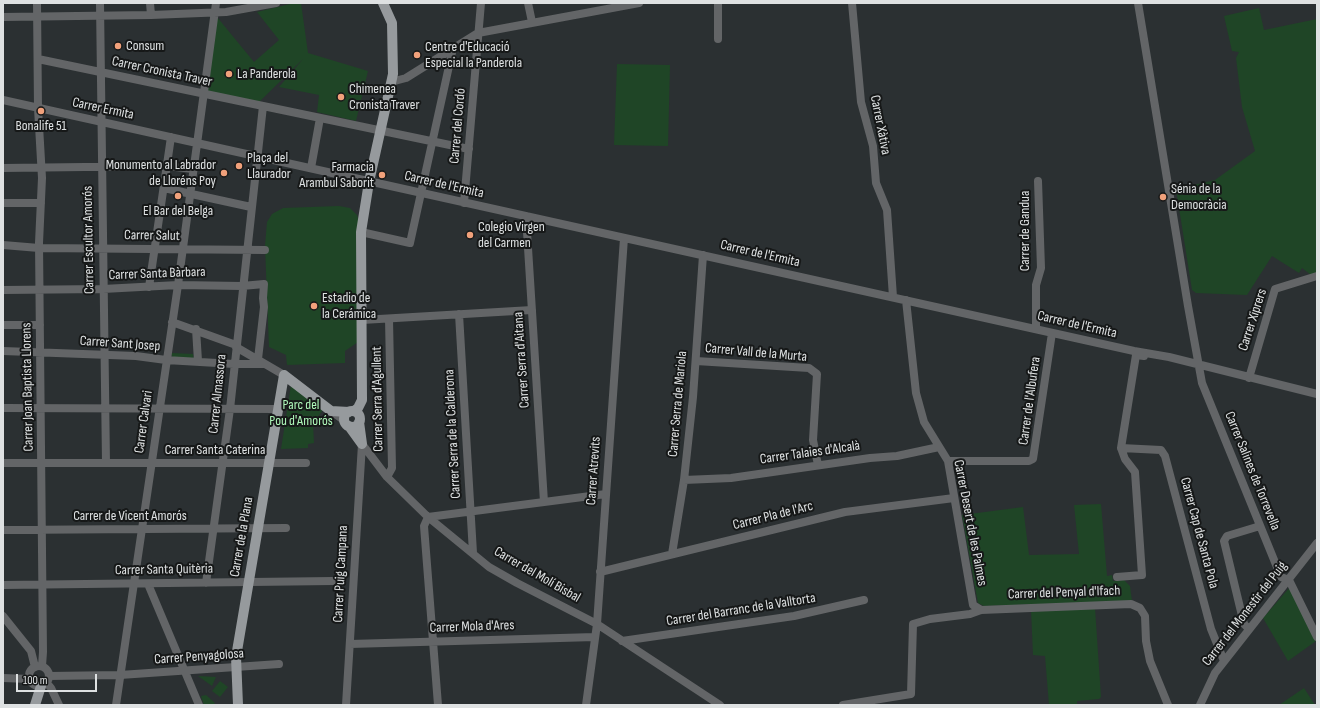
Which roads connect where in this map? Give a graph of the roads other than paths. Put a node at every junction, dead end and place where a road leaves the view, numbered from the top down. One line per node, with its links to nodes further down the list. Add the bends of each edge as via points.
1 (37, 3): 18 (street, Carrer Joan Baptista Llorens)
2 (100, 3): 16 (street, Carrer Escultor Amorós)
3 (150, 3): 15 (street)
4 (216, 3): 14 (street, Carrer Calvari)
5 (276, 3): 14 (street, via 243,10)
6 (383, 3): 25 (main road, via 392,23)
7 (481, 3): 20 (street, Carrer del Cordó)
8 (528, 3): 19 (street)
9 (639, 3): 13 (street)
10 (718, 3): 21 (street)
11 (852, 3): 71 (street, Carrer Xàtiva, via 861,102 873,146 876,183 888,210)
12 (1138, 3): 93 (street, Carrer Salines de Torrevella)
13 (602, 6): 19 (street)
14 (215, 12): 15 (street); 26 (street, Carrer Calvari)
15 (151, 15): 16 (street)
16 (100, 16): 18 (street); 24 (street, Carrer Escultor Amorós)
17 (3, 17): 18 (street)
18 (37, 17): 23 (street, Carrer Joan Baptista Llorens)
19 (532, 22): 20 (street)
20 (478, 33): 22 (street); 36 (street, Carrer del Cordó)
21 (718, 39)
22 (453, 48): 25 (street, via 406,78); 34 (street)
23 (38, 59): 24 (street, Carrer Cronista Traver); 29 (street, Carrer Joan Baptista Llorens)
24 (99, 72): 26 (street, Carrer Cronista Traver); 31 (street, Carrer Escultor Amorós)
25 (391, 82): 32 (main road)
26 (204, 94): 28 (street, Carrer Cronista Traver); 35 (street, Carrer Calvari)
27 (3, 100): 29 (street, Carrer Ermita)
28 (263, 106): 30 (street, Carrer Cronista Traver); 37 (street)
29 (38, 108): 31 (street, Carrer Ermita); 41 (street, Carrer Joan Baptista Llorens)
30 (320, 118): 32 (street, Carrer Cronista Traver); 42 (street)
31 (100, 121): 33 (street, Carrer Ermita); 38 (street, Carrer Escultor Amorós)
32 (381, 130): 34 (street, Carrer Cronista Traver); 45 (main road)
33 (171, 137): 35 (street, Carrer Ermita); 39 (street)
34 (433, 141): 36 (street, Carrer Cronista Traver); 47 (street)
35 (197, 142): 37 (street, Carrer de l'Ermita); 43 (street, Carrer Calvari)
36 (469, 149): 51 (street, Carrer del Cordó)
37 (257, 156): 42 (street, Carrer de l'Ermita); 52 (street)
38 (101, 166): 39 (street); 41 (street); 58 (street, Carrer Escultor Amorós)
39 (167, 166): 43 (street); 46 (street)
40 (3, 168): 41 (street)
41 (41, 168): 50 (street, Carrer Joan Baptista Llorens)
42 (311, 168): 45 (street, Carrer de l'Ermita)
43 (193, 169): 48 (street, Carrer Calvari)
44 (1038, 181): 80 (street, Carrer de Gandua, via 1041,268 1036,285)
45 (370, 182): 47 (street, Carrer de l'Ermita); 54 (main road)
46 (164, 188): 48 (street); 59 (street)
47 (421, 193): 51 (street, Carrer de l'Ermita); 54 (street, via 410,243)
48 (190, 194): 52 (street); 60 (street, Carrer Calvari)
49 (3, 203): 50 (street)
50 (41, 203): 57 (street, Carrer Joan Baptista Llorens)
51 (464, 203): 53 (street, Carrer de l'Ermita)
52 (251, 206): 61 (street, Carrer Almassora)
53 (526, 216): 55 (street, Carrer de l'Ermita); 73 (street, Carrer Serra d'Aitana)
54 (361, 232): 76 (main road)
55 (624, 238): 63 (street, Carrer de l'Ermita); 118 (street, Carrer Atrevits)
56 (3, 246): 57 (street, Carrer Salut)
57 (40, 248): 58 (street, Carrer Salut); 70 (street, Carrer Joan Baptista Llorens)
58 (102, 248): 59 (street, Carrer Salut); 68 (street, Carrer Escultor Amorós)
59 (155, 248): 60 (street, Carrer Salut); 67 (street)
60 (182, 249): 61 (street, Carrer Salut); 65 (street, Carrer Calvari)
61 (246, 250): 62 (street, Carrer Salut); 66 (street, Carrer Almassora)
62 (264, 250)
63 (703, 255): 71 (street, Carrer de l'Ermita); 90 (street, Carrer Serra de Mariola)
64 (1317, 276): 95 (street, Carrer Xiprers, via 1275,289)
65 (178, 285): 66 (street, Carrer Santa Bàrbara); 67 (street, Carrer Santa Bàrbara); 77 (street, Carrer Calvari)
66 (242, 286): 83 (street, Carrer Almassora); 91 (street, Carrer Santa Bàrbara, via 264,284)
67 (149, 287): 68 (street, Carrer Santa Bàrbara)
68 (103, 289): 70 (street, Carrer Santa Bàrbara); 86 (street, Carrer Escultor Amorós)
69 (3, 290): 70 (street, Carrer Santa Bàrbara)
70 (40, 291): 79 (street, Carrer Joan Baptista Llorens)
71 (893, 297): 72 (street, Carrer de l'Ermita)
72 (906, 300): 80 (street, Carrer de l'Ermita); 105 (street, Carrer Desert de les Palmes, via 916,392 924,422)
73 (532, 310): 74 (street); 120 (street, Carrer Serra d'Aitana)
74 (459, 314): 75 (street); 121 (street, Carrer Serra de la Calderona)
75 (389, 319): 76 (street); 116 (street, Carrer Serra d'Agullent, via 392,468)
76 (362, 320): 103 (main road, via 362,400)
77 (172, 322): 81 (street); 88 (street, Carrer Calvari)
78 (3, 325): 79 (street)
79 (40, 325): 85 (street, Carrer Joan Baptista Llorens)
80 (1036, 329): 82 (street, Carrer de l'Ermita)
81 (196, 330): 83 (street); 89 (street)
82 (1052, 332): 87 (street, Carrer de l'Ermita); 107 (street, Carrer de l'Albufera, via 1033,459)
83 (236, 346): 91 (street); 92 (street, Carrer Almassora)
84 (3, 351): 85 (street, Carrer Sant Josep)
85 (40, 353): 86 (street, Carrer Sant Josep); 98 (street, Carrer Joan Baptista Llorens)
86 (105, 354): 88 (street, Carrer Sant Josep); 99 (street, Carrer Escultor Amorós)
87 (1169, 357): 93 (street, Carrer de l'Ermita); 106 (street, via 1136,355)
88 (166, 360): 89 (street, Carrer Sant Josep); 100 (street, Carrer Calvari)
89 (198, 361): 92 (street, Carrer Sant Josep)
90 (696, 361): 115 (street, Carrer Vall de la Murta, via 809,368 817,374 813,440); 117 (street, Carrer Serra de Mariola)
91 (262, 362): 92 (street, Carrer Sant Josep); 94 (street)
92 (234, 364): 101 (street, Carrer Almassora)
93 (1198, 366): 95 (street, Carrer de l'Ermita); 123 (street, Carrer Salines de Torrevella, via 1202,383)
94 (284, 375): 102 (main road, Carrer de la Plana); 103 (main road, via 331,410)
95 (1249, 378): 96 (street, Carrer de l'Ermita)
96 (1317, 394)
97 (3, 408): 98 (street)
98 (41, 408): 99 (street); 109 (street, Carrer Joan Baptista Llorens)
99 (105, 408): 100 (street); 110 (street, Carrer Escultor Amorós)
100 (159, 408): 101 (street); 111 (street, Carrer Calvari)
101 (230, 409): 102 (street); 112 (street, Carrer Almassora)
102 (278, 409): 113 (main road, Carrer de la Plana)
103 (349, 418): 104 (main road, Carrer del Molí Bisbal); 104 (main road, Carrer del Molí Bisbal, via 360,416)
104 (362, 444): 116 (street, Carrer del Molí Bisbal); 152 (street, Carrer Puig Campana)
105 (939, 447): 107 (street, Carrer Desert de les Palmes); 115 (street, Carrer Talaies d'Alcalà, via 897,456)
106 (1121, 448): 134 (street, via 1125,459 1135,472 1142,575); 153 (street, Carrer Cap de Santa Pola, via 1161,450 1165,456 1211,629)
107 (948, 461): 119 (street, Carrer Desert de les Palmes)
108 (3, 463): 109 (street, Carrer Santa Caterina)
109 (41, 463): 110 (street, Carrer Santa Caterina); 129 (street, Carrer Joan Baptista Llorens)
110 (106, 463): 111 (street, Carrer Santa Caterina)
111 (152, 463): 112 (street, Carrer Santa Caterina); 127 (street, Carrer Calvari)
112 (222, 463): 113 (street, Carrer Santa Caterina); 124 (street, Carrer Almassora)
113 (269, 463): 114 (street, Carrer Santa Caterina); 125 (main road, Carrer de la Plana)
114 (306, 463)
115 (818, 465): 117 (street, Carrer Talaies d'Alcalà, via 731,478)
116 (387, 477): 122 (street, Carrer del Molí Bisbal)
117 (684, 480): 132 (street, Carrer Serra de Mariola)
118 (606, 494): 120 (street); 133 (street, Carrer Atrevits)
119 (954, 498): 132 (street, Carrer Pla de l'Arc, via 845,512); 144 (street, Carrer Desert de les Palmes, via 973,605)
120 (544, 502): 121 (street)
121 (470, 512): 122 (street); 131 (street, Carrer Serra de la Calderona)
122 (428, 517): 131 (street, Carrer del Molí Bisbal); 150 (street, via 424,526)
123 (1260, 526): 135 (street, Carrer Salines de Torrevella, via 1282,577); 147 (street, via 1227,536 1224,541 1244,624)
124 (214, 528): 125 (street, Carrer de Vicent Amorós); 127 (street, Carrer de Vicent Amorós); 138 (street, Carrer Almassora)
125 (258, 528): 126 (street, Carrer de Vicent Amorós); 137 (main road, Carrer de la Plana)
126 (286, 528)
127 (142, 529): 129 (street, Carrer de Vicent Amorós); 139 (street, Carrer Calvari)
128 (3, 530): 129 (street, Carrer de Vicent Amorós)
129 (42, 530): 142 (street, Carrer Joan Baptista Llorens)
130 (1317, 543): 135 (street, Carrer del Monestir del Puig)
131 (473, 553): 146 (street, Carrer del Molí Bisbal, via 517,583)
132 (672, 554): 133 (street, Carrer Pla de l'Arc)
133 (600, 572): 146 (street, Carrer Atrevits)
134 (1117, 577)
135 (1289, 580): 147 (street, Carrer del Monestir del Puig); 149 (street, Carrer Salines de Torrevella)
136 (333, 581): 137 (street, Carrer Santa Quitèria)
137 (248, 582): 138 (street, Carrer Santa Quitèria); 156 (main road, Carrer de la Plana)
138 (206, 583): 140 (street, Carrer Santa Quitèria)
139 (134, 584): 140 (street, Carrer Santa Quitèria); 142 (street, Carrer Santa Quitèria); 158 (street, Carrer Calvari)
140 (148, 584): 157 (street)
141 (3, 585): 142 (street, Carrer Santa Quitèria)
142 (42, 585): 155 (street, Carrer Joan Baptista Llorens, via 43,652)
143 (864, 600): 151 (street, Carrer del Barranc de la Valltorta, via 794,616)
144 (981, 610): 171 (street, Carrer del Penyal d'Ifach, via 914,624 911,694); 172 (street, Carrer del Penyal d'Ifach, via 1131,604 1140,608 1145,616 1150,660)
145 (3, 616): 155 (street, via 31,651)
146 (597, 624): 148 (street, Carrer Atrevits); 151 (street, Carrer del Molí Bisbal)
147 (1249, 629): 153 (street, Carrer del Monestir del Puig)
148 (595, 637): 150 (street, Carrer Mola d'Ares); 169 (street, Carrer Atrevits)
149 (1317, 637)
150 (433, 641): 152 (street, Carrer Mola d'Ares); 168 (street)
151 (622, 641): 170 (street, Carrer del Molí Bisbal)
152 (350, 644): 167 (street, Carrer Puig Campana)
153 (1224, 661): 173 (street, Carrer del Monestir del Puig, via 1208,686)
154 (279, 664): 156 (street, Carrer Penyagolosa)
155 (38, 667): 160 (street); 160 (street, via 46,670)
156 (236, 667): 157 (street, Carrer Penyagolosa); 166 (main road, Carrer de la Plana)
157 (185, 671): 158 (street, Carrer Penyagolosa); 165 (street)
158 (120, 675): 160 (street, Carrer Penyagolosa); 164 (street, Carrer Calvari)
159 (3, 678): 160 (street)
160 (38, 680): 161 (main road); 162 (main road); 163 (street, via 51,688)
161 (31, 705)
162 (35, 705)
163 (59, 705)
164 (116, 705)
165 (199, 705)
166 (238, 705)
167 (346, 705)
168 (438, 705)
169 (586, 705)
170 (720, 705)
171 (843, 705)
172 (1168, 705)
173 (1200, 705)

